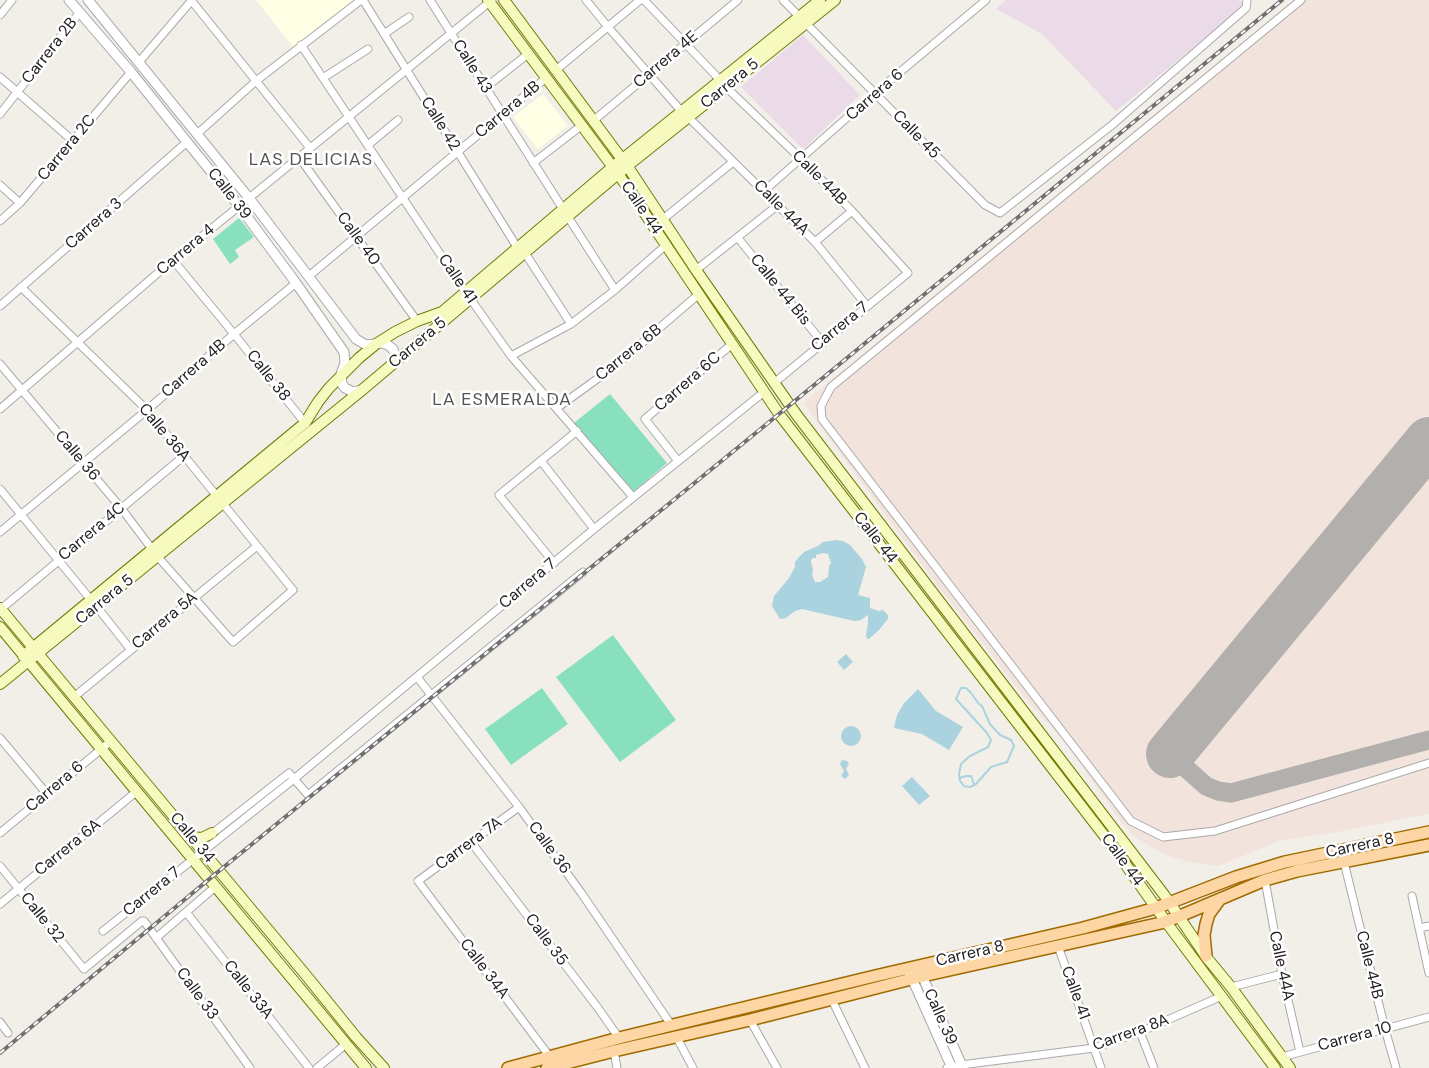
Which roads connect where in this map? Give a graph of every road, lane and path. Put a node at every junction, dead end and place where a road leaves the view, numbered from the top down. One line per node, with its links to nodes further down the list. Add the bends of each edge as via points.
1 (12, 0): 19 (street)
2 (69, 0): 18 (street, Calle 39)
3 (88, 0): 29 (street, Calle 39)
4 (191, 0): 29 (street); 37 (street)
5 (362, 0): 24 (street, Calle 42); 26 (street)
6 (430, 0): 23 (street, Calle 43)
7 (504, 0): 31 (main road, Calle 44)
8 (586, 0): 22 (street, Calle 44A)
9 (642, 0): 22 (street, Carrera 4B); 25 (street, Calle 44B)
10 (738, 0): 25 (street, Carrera 4E)
11 (783, 0): 21 (street, Calle 45)
12 (820, 0): 21 (main road, Carrera 5)
13 (835, 0): 21 (main road, Carrera 5)
14 (986, 0): 41 (street, Carrera 6)
15 (1247, 0): 41 (street, Calle 45, via 1246,8 1112,125 1000,213 985,206)
16 (1301, 0): 139 (street, via 832,387 821,406 822,419 1131,822 1162,837 1214,831)
17 (490, 1): 23 (street, Carrera 4); 28 (main road, Calle 44)
18 (80, 12): 32 (street, Calle 39); 40 (street, Carrera 2B)
19 (0, 15)
20 (409, 17): 24 (street)
21 (803, 20): 38 (main road, Carrera 5); 41 (street, Calle 45)
22 (608, 27): 31 (street, Carrera 4B); 33 (street, Calle 44A)
23 (451, 33): 30 (street, Carrera 4); 39 (street, Calle 43)
24 (384, 34): 30 (street, Calle 42)
25 (685, 44): 33 (street, Carrera 4E); 38 (street, Calle 44B)
26 (301, 45): 35 (street, Calle 41); 37 (street)
27 (368, 49): 35 (street)
28 (528, 54): 36 (main road, Calle 44); 39 (street)
29 (139, 62): 49 (street, Calle 39)
30 (407, 70): 45 (street, Carrera 4); 54 (street, Calle 42)
31 (556, 70): 47 (main road, Calle 44)
32 (131, 72): 50 (street, Carrera 2C); 51 (street, Calle 39)
33 (649, 74): 43 (street, Calle 44A); 47 (street, Carrera 4E)
34 (0, 77): 40 (street)
35 (323, 78): 45 (street, Calle 41)
36 (546, 78): 44 (street, Carrera 4B); 48 (main road, Calle 44)
37 (256, 81): 49 (street); 53 (street)
38 (723, 84): 43 (main road, Carrera 5); 56 (street, Calle 44B)
39 (485, 88): 44 (street, Calle 43)
40 (17, 92): 42 (street, Carrera 2B); 50 (street)
41 (875, 93): 56 (street, Carrera 6)
42 (0, 114)
43 (685, 114): 57 (street, Calle 44A); 59 (main road, Carrera 5)
44 (502, 115): 54 (street, Carrera 4B); 58 (street, Calle 43)
45 (349, 117): 52 (street, Calle 41); 53 (street, Carrera 4)
46 (398, 120): 52 (street)
47 (593, 121): 59 (main road, Calle 44)
48 (581, 126): 58 (street); 60 (main road, Calle 44)
49 (198, 134): 64 (street, Calle 39)
50 (73, 140): 65 (street, Carrera 2C)
51 (187, 142): 67 (street, Calle 39); 82 (street, Carrera 3)
52 (368, 145): 63 (street, Calle 41)
53 (310, 148): 55 (street, Carrera 4)
54 (458, 152): 63 (street, Carrera 4B); 76 (street, Calle 42)
55 (299, 157): 64 (street, Carrera 4); 72 (street, Calle 40)
56 (801, 159): 62 (street, Carrera 6); 68 (street, Calle 44B)
57 (733, 162): 62 (street, Calle 44A); 70 (street)
58 (533, 163): 69 (street, Calle 43)
59 (625, 163): 60 (main road, Carrera 5); 70 (main road, Calle 44)
60 (616, 171): 69 (main road, Carrera 5); 75 (main road, Calle 44)
61 (0, 185): 65 (street)
62 (764, 191): 66 (street, Calle 44A)
63 (403, 197): 72 (street, Carrera 4B); 85 (street, Calle 41)
64 (249, 198): 67 (street, Carrera 4); 80 (street, Calle 39)
65 (20, 202): 71 (street, Carrera 2C)
66 (778, 205): 73 (street); 74 (street, Calle 44A)
67 (239, 206): 77 (street, Carrera 4); 81 (street, Calle 39)
68 (852, 211): 74 (street); 79 (street, Calle 44B)
69 (565, 213): 76 (main road, Carrera 5); 83 (street, Calle 43)
70 (662, 220): 78 (main road, Calle 44)
71 (0, 221)
72 (356, 236): 80 (street, Carrera 4B); 88 (street, Calle 40)
73 (738, 238): 78 (street); 91 (street, Calle 44 Bis)
74 (815, 242): 87 (street, Calle 44A)
75 (666, 245): 83 (street); 84 (main road, Calle 44)
76 (521, 250): 85 (main road, Carrera 5); 89 (street, Calle 42)
77 (173, 260): 90 (street, Calle 38); 92 (street, Carrera 4)
78 (696, 270): 99 (main road, Calle 44)
79 (908, 273): 87 (street, Carrera 7)
80 (309, 276): 93 (street, Calle 39, via 356,339 366,345)
81 (296, 283): 90 (street, Carrera 4B); 98 (street, Calle 39, via 344,352)
82 (21, 287): 86 (street, Carrera 3); 92 (street, Calle 36A)
83 (615, 290): 89 (street)
84 (699, 294): 94 (main road, Calle 44); 103 (street, Carrera 6B, via 615,366)
85 (468, 295): 88 (main road, Carrera 5, via 442,312); 95 (street, Calle 41); 97 (main road, Carrera 5)
86 (0, 306)
87 (867, 306): 91 (street, Carrera 7)
88 (417, 321): 93 (main road, Carrera 5)
89 (570, 324): 95 (street)
90 (234, 334): 105 (street, Carrera 4B); 106 (street, Calle 38)
91 (822, 342): 99 (street, Carrera 7)
92 (78, 343): 101 (street, Carrera 4); 105 (street, Calle 36A)
93 (376, 344): 97 (street, Calle 39, via 382,343 393,349 394,361); 98 (main road, Carrera 5)
94 (732, 344): 102 (main road, Calle 44); 110 (street, Carrera 6C, via 645,419)
95 (511, 356): 103 (street, Calle 41)
96 (0, 364): 101 (street, Calle 36)
97 (390, 366): 100 (main road, Carrera 5)
98 (341, 374): 100 (street, via 345,388 353,392); 106 (main road, Carrera 5)
99 (774, 383): 160 (main road, Calle 44)
100 (362, 390): 114 (main road, Carrera 5)
101 (22, 391): 104 (street, Carrera 4); 111 (street, Calle 36)
102 (764, 392): 110 (street, Carrera 7); 162 (main road, Calle 44, via 1116,851)
103 (557, 408): 107 (street, Calle 41)
104 (0, 409)
105 (147, 410): 108 (street, Calle 36A); 111 (street, Carrera 4B)
106 (305, 423): 114 (main road, Carrera 5)
107 (577, 432): 109 (street); 113 (street, Calle 41)
108 (184, 456): 114 (street, Calle 36A); 115 (street, Carrera 4C)
109 (542, 461): 117 (street); 122 (street, via 499,495)
110 (678, 461): 113 (street, Carrera 7)
111 (83, 462): 115 (street, Calle 36); 116 (street, Carrera 4B)
112 (0, 489): 116 (street)
113 (633, 497): 117 (street, Carrera 7)
114 (219, 500): 119 (street, Calle 36A); 120 (main road, Carrera 5)
115 (121, 508): 120 (street, Calle 36); 121 (street, Carrera 4C)
116 (21, 514): 118 (street, Carrera 4B); 121 (street)
117 (594, 529): 122 (street, Carrera 7)
118 (0, 532)
119 (257, 546): 124 (street, Carrera 5A); 128 (street, Calle 36A, via 293,590)
120 (155, 553): 124 (street, Calle 36); 125 (main road, Carrera 5)
121 (59, 560): 125 (street); 126 (street, Carrera 4C)
122 (554, 563): 132 (street, Carrera 7)
123 (583, 572): 134 (street)
124 (194, 598): 128 (street, Calle 36); 129 (street, Carrera 5A)
125 (94, 603): 129 (street); 130 (main road, Carrera 5)
126 (0, 608): 130 (main road, Calle 34)
127 (0, 627): 131 (main road, Calle 34)
128 (233, 642)
129 (131, 650): 135 (street, Carrera 5A)
130 (35, 651): 131 (main road, Carrera 5); 135 (main road, Calle 34)
131 (26, 658): 133 (main road, Carrera 5); 138 (main road, Calle 34)
132 (416, 677): 134 (street, Calle 36); 140 (street, Carrera 7)
133 (0, 684)
134 (432, 695): 140 (street, via 308,795); 143 (street, Calle 36)
135 (74, 697): 137 (main road, Calle 34)
136 (0, 738): 142 (street)
137 (111, 741): 138 (street, Carrera 6); 147 (main road, Calle 34)
138 (102, 749): 141 (main road, Calle 34); 142 (street, Carrera 6)
139 (1429, 763)
140 (294, 778): 146 (street, Carrera 7, via 288,773); 150 (street, Carrera 7)
141 (136, 792): 151 (main road, Calle 34); 157 (street, Carrera 6A)
142 (47, 794): 145 (street, Carrera 6)
143 (519, 807): 148 (street, Carrera 7A); 185 (street, Calle 36)
144 (1429, 832): 160 (main road, Carrera 8, via 1285,862)
145 (0, 833)
146 (212, 833): 147 (main road, via 202,838); 150 (street, Carrera 7)
147 (191, 836): 150 (main road, Calle 34)
148 (471, 842): 155 (street, Carrera 7A); 188 (street, Calle 35)
149 (1429, 845): 152 (main road, Carrera 8)
150 (200, 848): 151 (street, Carrera 7); 175 (main road, Calle 34)
151 (190, 857): 156 (main road, Calle 34); 169 (street, Carrera 7)
152 (1344, 862): 154 (main road, Carrera 8); 184 (street, Calle 44B)
153 (0, 866): 157 (street, Calle 32)
154 (1265, 880): 159 (main road, Carrera 8); 176 (street, Calle 44A)
155 (418, 881): 194 (street, Calle 34A)
156 (215, 887): 163 (street); 177 (main road, Calle 34)
157 (18, 889): 161 (street, Carrera 6A); 165 (street, Calle 32, via 84,969)
158 (1412, 896): 168 (street)
159 (1222, 898): 164 (main road, Carrera 8); 172 (main road, via 1206,924)
160 (1170, 903): 162 (main road, Carrera 8); 164 (main road, Calle 44)
161 (0, 904)
162 (1156, 908): 166 (main road, Calle 44); 173 (main road, Carrera 8)
163 (186, 912): 170 (street); 197 (street, Calle 33A)
164 (1180, 916): 166 (main road, Carrera 8); 172 (main road, Calle 44)
165 (143, 921): 170 (street, Calle 33)
166 (1166, 921): 171 (main road, Carrera 8); 179 (main road, Calle 44)
167 (1429, 926): 168 (street)
168 (1419, 928): 174 (street)
169 (103, 931)
170 (156, 938): 196 (street, Calle 33)
171 (1058, 946): 173 (main road, Carrera 8); 190 (street, Calle 41)
172 (1206, 956): 178 (main road, Calle 44)
173 (915, 973): 180 (main road, Carrera 8); 185 (main road, Carrera 8); 195 (street, Calle 39)
174 (1429, 973)
175 (305, 974): 177 (main road); 200 (main road, Calle 34)
176 (1282, 974): 178 (street); 192 (street, Calle 44A)
177 (295, 982): 189 (main road, Calle 34)
178 (1231, 987): 193 (main road, Calle 44)
179 (1222, 996): 186 (street, Carrera 8A); 208 (main road, Calle 44)
180 (832, 1000): 182 (main road, Carrera 8); 205 (street)
181 (1429, 1017): 184 (street, Carrera 10)
182 (750, 1020): 185 (main road, Carrera 8); 204 (street)
183 (0, 1022): 187 (street)
184 (1385, 1029): 192 (street, Carrera 10); 210 (street, Calle 44B)
185 (674, 1031): 188 (main road, Carrera 8); 191 (main road, Carrera 8); 203 (street, Calle 36)
186 (1140, 1032): 190 (street, Carrera 8A); 207 (street)
187 (8, 1033)
188 (619, 1038): 194 (main road, Carrera 8)
189 (346, 1044): 198 (street); 199 (main road, Calle 34)
190 (1094, 1048): 195 (street, Carrera 8A); 206 (street, Calle 41)
191 (614, 1050): 194 (main road, Carrera 8); 202 (street)
192 (1300, 1052): 193 (street, Carrera 10)
193 (1282, 1057): 209 (main road, Calle 44)
194 (549, 1062): 201 (main road, Carrera 8)
195 (955, 1067)
196 (250, 1068)
197 (309, 1068)
198 (317, 1068)
199 (366, 1068)
200 (384, 1068)
201 (508, 1068)
202 (617, 1068)
203 (693, 1068)
204 (777, 1068)
205 (865, 1068)
206 (1101, 1068)
207 (1154, 1068)
208 (1275, 1068)
209 (1290, 1068)
210 (1396, 1068)

